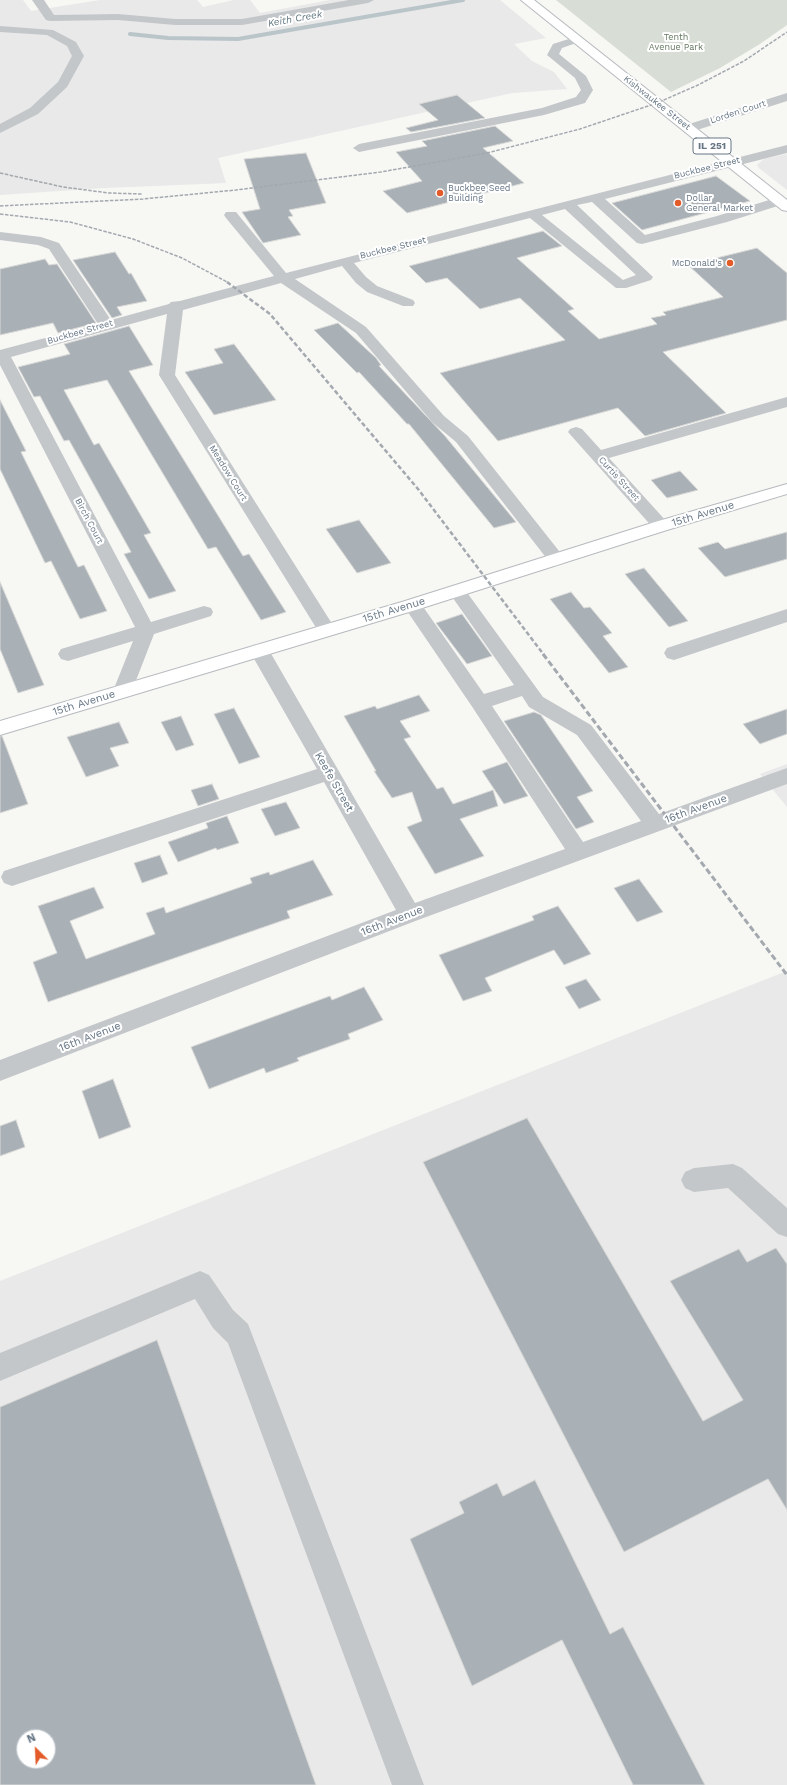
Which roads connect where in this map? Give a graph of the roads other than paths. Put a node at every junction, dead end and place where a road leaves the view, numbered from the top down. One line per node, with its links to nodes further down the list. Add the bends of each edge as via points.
1 (38, 0): 5 (street, via 50,18 118,18 175,22 242,22)
2 (357, 0): 5 (street)
3 (368, 0): 5 (street)
4 (527, 0): 7 (main road, Kishwaukee Street / IL 251)
5 (339, 5)
6 (0, 29): 10 (street, via 49,32 72,44 78,56 63,84 34,111)
7 (575, 40): 9 (main road, Kishwaukee Street / IL 251); 11 (street, via 556,46 553,55 580,76 588,90 581,100 536,113)
8 (787, 97): 9 (street, Lorden Court)
9 (690, 128): 13 (main road, Kishwaukee Street / IL 251)
10 (0, 129)
11 (359, 148)
12 (787, 150): 13 (street, Buckbee Street)
13 (731, 162): 14 (street, Buckbee Street); 16 (main road, Kishwaukee Street / IL 251)
14 (595, 197): 15 (street, Buckbee Street); 16 (street, via 642,240)
15 (568, 204): 17 (street, Buckbee Street); 17 (street, via 646,277 621,284)
16 (783, 204)
17 (532, 213): 20 (street, Buckbee Street)
18 (231, 215): 21 (street)
19 (0, 236): 24 (street, via 41,241 54,246)
20 (345, 261): 21 (street, Buckbee Street); 22 (street, via 372,289)
21 (282, 277): 23 (street, Buckbee Street); 31 (street, via 361,330 438,419 462,439)
22 (408, 303)
23 (176, 305): 24 (street, Buckbee Street); 37 (street, Meadow Court, via 167,375)
24 (107, 325): 25 (street, Buckbee Street)
25 (1, 354): 36 (street, Birch Court)
26 (787, 402): 28 (street)
27 (576, 432): 28 (street, Curtis Street)
28 (598, 456): 30 (street, Curtis Street)
29 (787, 489): 30 (main road, 15th Avenue)
30 (661, 526): 31 (main road, 15th Avenue)
31 (557, 560): 32 (main road, 15th Avenue)
32 (457, 591): 33 (main road, 15th Avenue); 41 (street)
33 (412, 605): 37 (main road, 15th Avenue); 43 (street)
34 (204, 612): 36 (street)
35 (787, 615): 39 (street)
36 (146, 630): 40 (street); 42 (street)
37 (327, 630): 38 (main road, 15th Avenue)
38 (259, 650): 42 (main road, 15th Avenue); 45 (street, Keefe Street)
39 (674, 653)
40 (68, 654)
41 (526, 688): 43 (street); 47 (street, via 536,702 584,730)
42 (123, 691): 44 (main road, 15th Avenue)
43 (480, 703): 48 (street)
44 (0, 728)
45 (329, 773): 49 (street); 50 (street, Keefe Street)
46 (787, 776): 47 (street, 16th Avenue)
47 (655, 824): 48 (street, 16th Avenue)
48 (578, 852): 50 (street, 16th Avenue)
49 (12, 876)
50 (410, 914): 51 (street, 16th Avenue)
51 (0, 1071)
52 (694, 1180): 53 (street, via 733,1176)
53 (787, 1225)
54 (0, 1367): 55 (street, via 200,1284 223,1319 238,1334)
55 (408, 1785)

